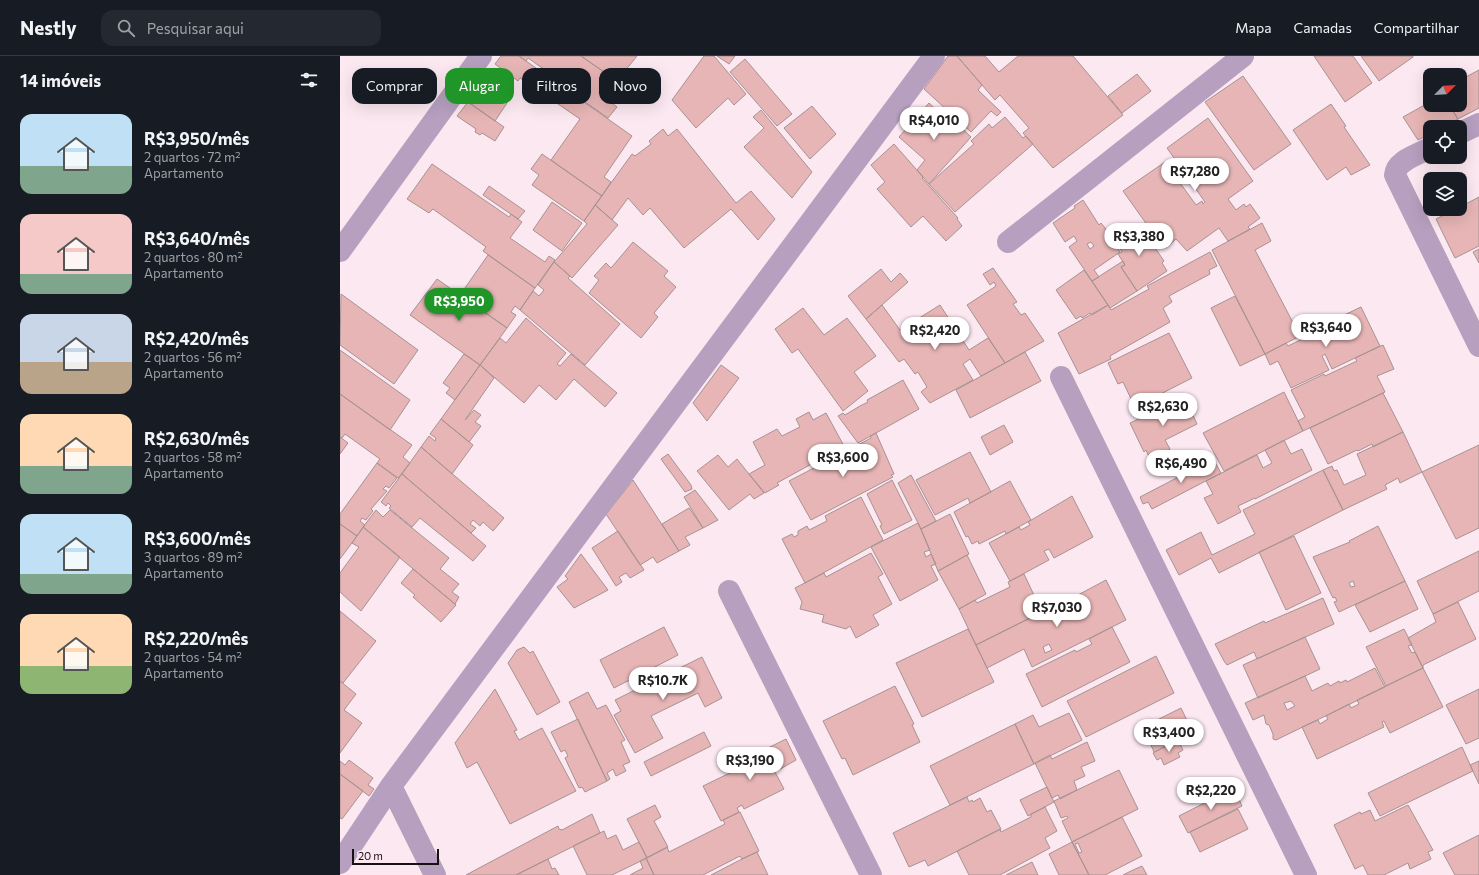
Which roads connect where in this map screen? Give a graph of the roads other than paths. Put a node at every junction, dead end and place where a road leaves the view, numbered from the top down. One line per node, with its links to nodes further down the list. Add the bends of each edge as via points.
1 (481, 56): 8 (street)
2 (934, 56): 12 (street)
3 (1243, 56): 7 (street)
4 (1479, 124): 5 (street)
5 (1467, 130)
6 (1423, 152): 9 (street, via 1400,164 1395,175)
7 (1008, 242)
8 (340, 251)
9 (1479, 346)
10 (1061, 377): 16 (street)
11 (729, 591): 15 (street)
12 (391, 786): 13 (street); 14 (street)
13 (340, 863)
14 (435, 875)
15 (871, 875)
16 (1306, 875)

